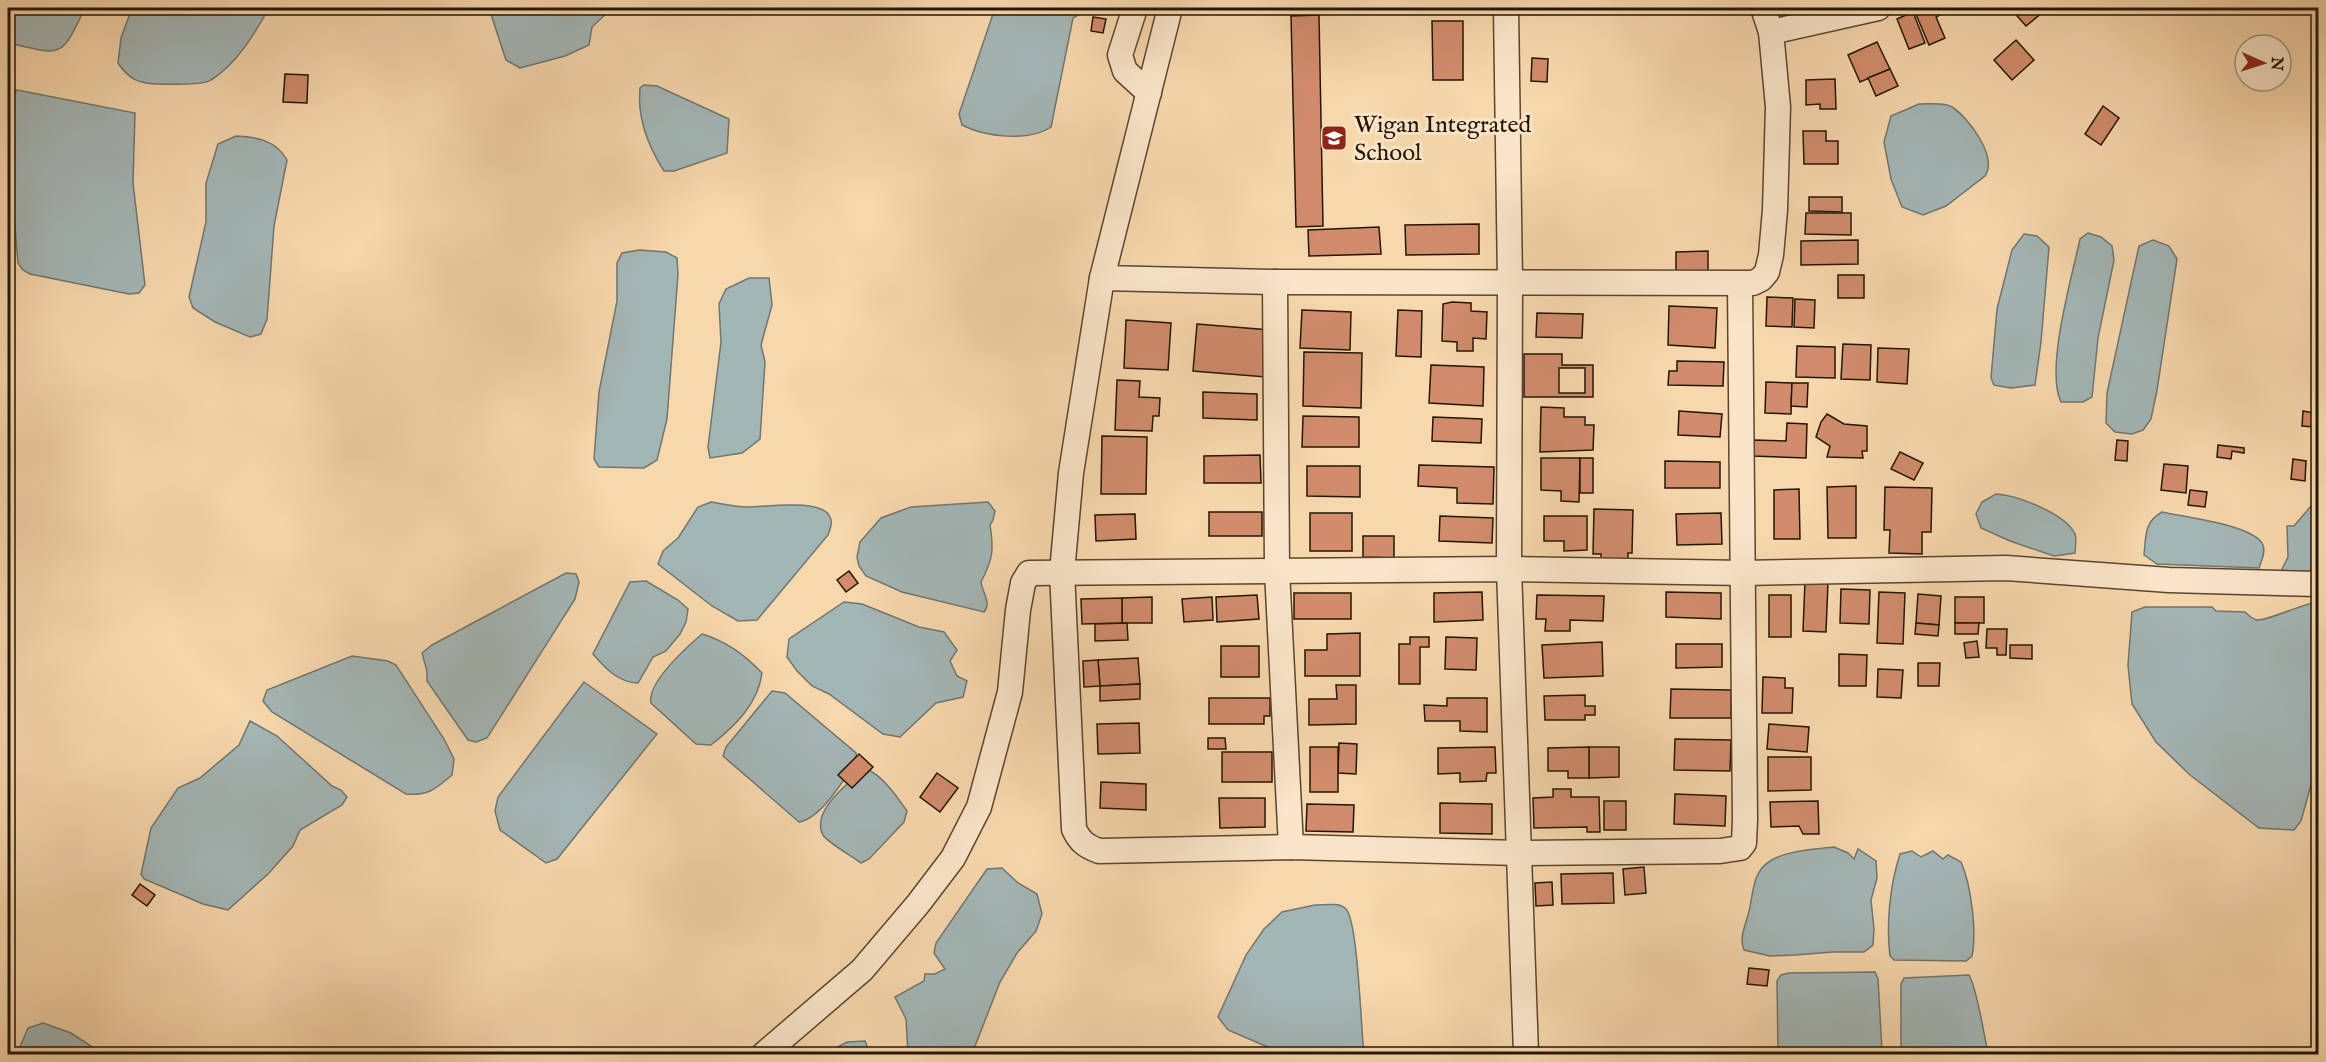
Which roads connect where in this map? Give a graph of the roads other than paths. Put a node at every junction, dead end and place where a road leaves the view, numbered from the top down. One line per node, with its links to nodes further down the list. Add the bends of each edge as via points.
1 (1135, 8): 7 (street, via 1120,55 1125,71)
2 (1170, 8): 7 (street)
3 (1506, 8): 10 (street)
4 (1763, 8): 6 (street)
5 (1878, 8): 6 (street)
6 (1772, 32): 11 (street, via 1778,106 1772,255 1761,279)
7 (1149, 93): 8 (street)
8 (1102, 278): 9 (street); 13 (street, via 1071,473)
9 (1275, 282): 10 (street); 14 (street)
10 (1510, 282): 11 (street); 12 (street)
11 (1740, 284): 15 (street)
12 (1509, 570): 14 (street); 15 (street); 18 (street)
13 (1062, 572): 14 (street); 17 (street, via 1074,829 1079,840 1099,850); 19 (street, via 1029,573 1023,583 1010,692 979,807 953,858 862,970)
14 (1277, 572): 17 (street)
15 (1743, 573): 16 (street, via 2006,568 2169,580); 18 (street, via 1744,843 1740,848 1720,851)
16 (2319, 584)
17 (1291, 848): 18 (street)
18 (1519, 853): 20 (street)
19 (764, 1054)
20 (1526, 1054)

